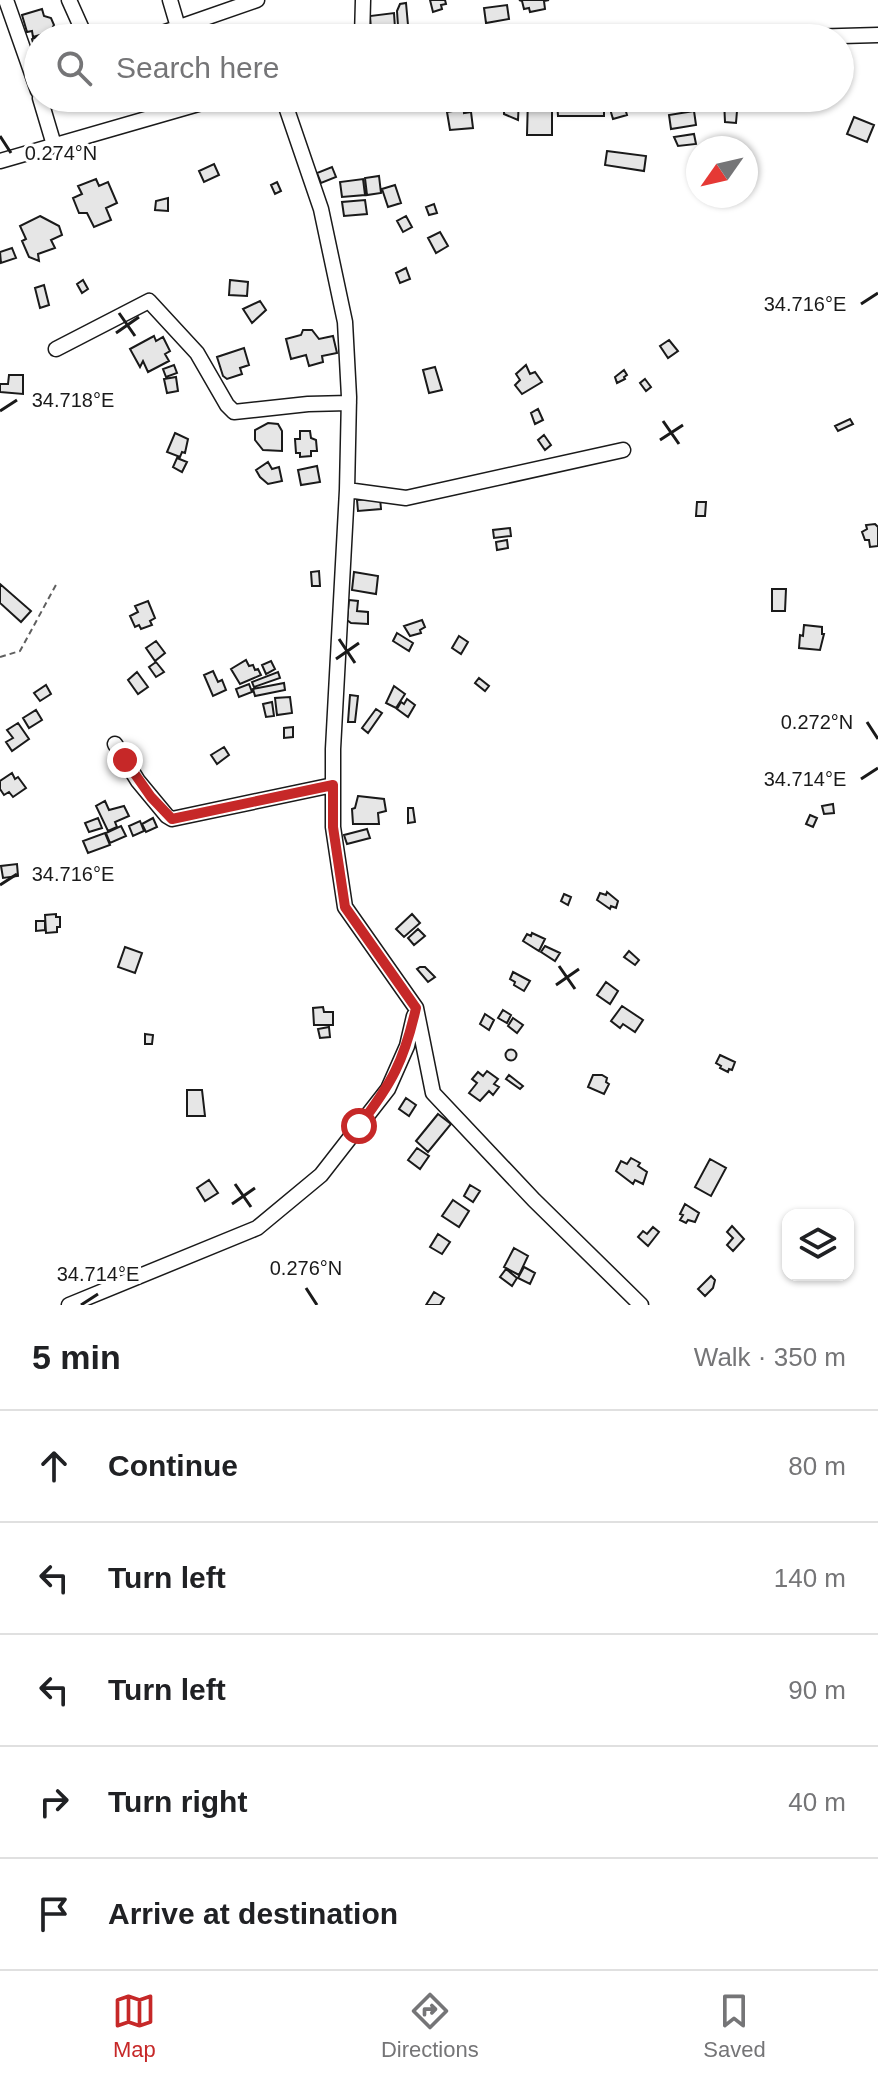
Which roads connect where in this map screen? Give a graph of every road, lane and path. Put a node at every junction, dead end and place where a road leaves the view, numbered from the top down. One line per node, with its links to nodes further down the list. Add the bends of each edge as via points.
1 (6, 0): 12 (street)
2 (69, 0): 6 (street)
3 (170, 0): 7 (street)
4 (257, 0): 8 (street)
5 (364, 0): 9 (street)
6 (80, 24)
7 (170, 24)
8 (192, 24)
9 (363, 24)
10 (878, 35): 11 (street)
11 (854, 36)
12 (24, 51)
13 (44, 112): 16 (street)
14 (152, 112): 16 (street)
15 (288, 112): 19 (street, via 321,209 345,322)
16 (54, 145): 17 (street)
17 (0, 161)
18 (56, 349): 19 (street, via 149,301 197,353 234,412)
19 (349, 403): 21 (street)
20 (623, 450): 21 (street, via 406,498)
21 (347, 490): 25 (street)
22 (57, 583): 23 (path, via 20,651)
23 (0, 657)
24 (115, 744): 25 (street, via 138,781 172,819)
25 (333, 785): 26 (street, via 333,827 345,907)
26 (416, 1008): 27 (street, via 388,1089 321,1175 282,1210 257,1228); 28 (street, via 433,1093)
27 (69, 1305)
28 (641, 1305)

